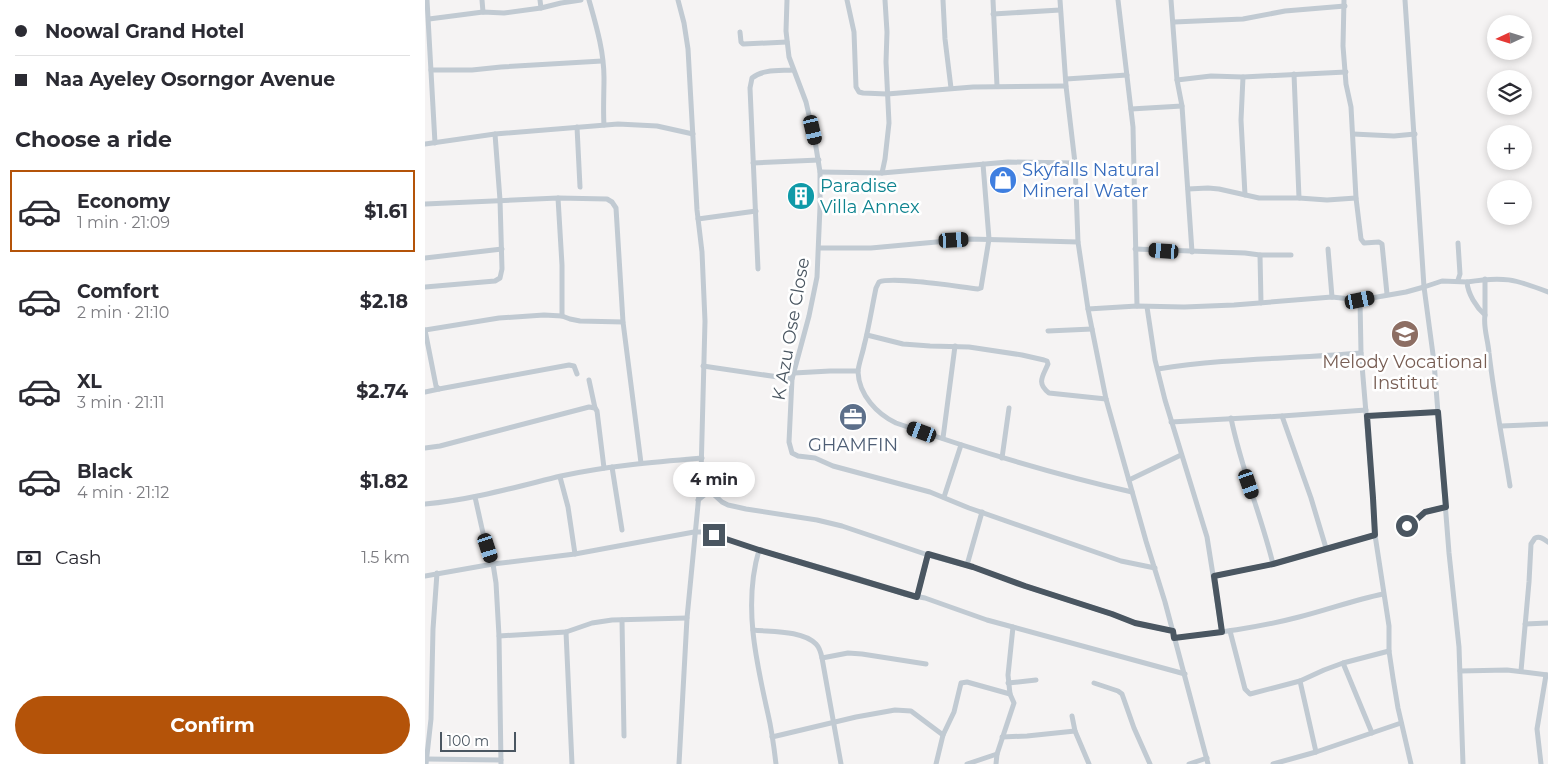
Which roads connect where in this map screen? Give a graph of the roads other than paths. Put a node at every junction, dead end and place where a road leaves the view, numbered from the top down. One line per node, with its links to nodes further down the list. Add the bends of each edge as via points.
1 (427, 0): 22 (street)
2 (482, 0): 20 (street)
3 (540, 0): 18 (street)
4 (581, 0): 18 (street)
5 (589, 0): 26 (street)
6 (678, 0): 44 (street, via 688,49)
7 (787, 0): 25 (street, K Azu Ose Close)
8 (847, 0): 38 (street, via 854,32 859,92)
9 (885, 0): 38 (street)
10 (943, 0): 37 (street)
11 (993, 0): 21 (street)
12 (1060, 0): 19 (street)
13 (1118, 0): 31 (street)
14 (1171, 0): 23 (street)
15 (1344, 0): 17 (street)
16 (1405, 0): 46 (street)
17 (1345, 6): 23 (street, via 1285,11 1243,19); 29 (street, via 1343,46)
18 (541, 8): 20 (street)
19 (1060, 10): 21 (street); 33 (street)
20 (483, 12): 22 (street)
21 (993, 14): 35 (street)
22 (429, 19): 27 (street)
23 (1174, 22): 34 (street)
24 (740, 32): 25 (street, via 743,44)
25 (787, 42): 28 (street, K Azu Ose Close)
26 (602, 61): 27 (street); 41 (street)
27 (431, 70): 47 (street)
28 (793, 70): 49 (street, K Azu Ose Close, via 806,102); 50 (street, via 757,74 752,78)
29 (1346, 72): 30 (street); 45 (street)
30 (1294, 74): 32 (street); 59 (street)
31 (1127, 75): 33 (street); 40 (street)
32 (1243, 77): 34 (street); 57 (street, via 1241,120)
33 (1066, 80): 36 (street)
34 (1177, 80): 39 (street)
35 (997, 86): 36 (street); 37 (street)
36 (1066, 86): 51 (street)
37 (951, 88): 38 (street)
38 (887, 94): 54 (street, via 889,123)
39 (1182, 106): 40 (street); 56 (street)
40 (1131, 109): 70 (street)
41 (604, 125): 42 (street); 44 (street, via 657,126)
42 (577, 127): 43 (street); 55 (street)
43 (495, 134): 47 (street); 61 (street)
44 (693, 134): 64 (street)
45 (1353, 134): 46 (street); 60 (street)
46 (1415, 134): 81 (street)
47 (435, 143): 48 (street)
48 (425, 144)
49 (819, 160): 50 (street); 53 (street, K Azu Ose Close)
50 (753, 163): 63 (street)
51 (1075, 163): 52 (street); 66 (street)
52 (983, 164): 54 (street); 65 (street)
53 (820, 172): 54 (street); 68 (street, K Azu Ose Close)
54 (882, 173)
55 (580, 187)
56 (1188, 189): 57 (street, via 1208,188); 72 (street)
57 (1245, 195): 59 (street)
58 (558, 198): 61 (street); 91 (street); 92 (street, via 607,199 616,208)
59 (1299, 198): 60 (street)
60 (1356, 198): 83 (street, via 1361,239 1379,242 1383,246)
61 (500, 200): 62 (street); 69 (street)
62 (425, 204)
63 (756, 212): 64 (street); 76 (street)
64 (698, 219): 99 (street, via 705,301)
65 (989, 239): 66 (street); 68 (street, via 871,248); 96 (street, via 979,288 879,282)
66 (1078, 242): 89 (street)
67 (1458, 243): 78 (street)
68 (819, 248): 102 (street, K Azu Ose Close, via 814,295)
69 (502, 249): 75 (street); 80 (street, via 501,278 498,280)
70 (1135, 249): 72 (street); 87 (street)
71 (1328, 249): 84 (street)
72 (1192, 252): 73 (street)
73 (1260, 255): 74 (street); 86 (street)
74 (1291, 255)
75 (425, 258)
76 (759, 269)
77 (1485, 279): 79 (street); 82 (street, via 1504,278); 90 (street)
78 (1458, 280): 79 (street); 81 (street)
79 (1467, 282): 90 (street, via 1474,302)
80 (425, 287)
81 (1424, 287): 83 (street); 111 (street)
82 (1548, 292)
83 (1387, 294): 85 (street)
84 (1332, 297): 85 (street); 86 (street)
85 (1360, 300): 98 (street)
86 (1261, 303): 88 (street)
87 (1137, 306): 88 (street); 89 (street)
88 (1147, 307): 100 (street)
89 (1088, 309): 93 (street)
90 (1485, 315): 117 (street, via 1484,329)
91 (561, 316): 92 (street, via 580,321); 94 (street, via 499,318)
92 (623, 322): 124 (street)
93 (1092, 329): 95 (street); 108 (street)
94 (425, 330): 106 (street)
95 (1049, 331)
96 (867, 335): 97 (street, via 909,344); 101 (street)
97 (955, 346): 108 (street, via 1022,354 1047,361 1041,382 1049,393); 118 (street)
98 (1361, 353): 100 (street, via 1213,362); 112 (street)
99 (703, 366): 105 (street); 122 (street)
100 (1157, 369): 115 (street)
101 (858, 371): 102 (street); 118 (street, via 862,387 877,411 896,423)
102 (794, 373): 105 (street, K Azu Ose Close)
103 (577, 374): 106 (street, via 574,366 569,365)
104 (589, 380): 109 (street)
105 (792, 380): 132 (street, K Azu Ose Close, via 789,442 795,455 815,458)
106 (439, 389): 107 (street)
107 (425, 392)
108 (1107, 399): 128 (street)
109 (595, 408): 120 (street); 126 (street)
110 (1009, 408): 123 (street)
111 (1438, 412): 112 (street); 135 (street)
112 (1367, 413): 113 (street); 140 (street)
113 (1282, 416): 114 (street); 142 (street)
114 (1231, 418): 115 (street); 147 (street)
115 (1171, 422): 121 (street)
116 (1548, 424): 117 (street)
117 (1501, 426): 129 (street)
118 (943, 438): 119 (street)
119 (961, 445): 123 (street); 132 (street)
120 (425, 448)
121 (1181, 455): 128 (street); 152 (street, via 1207,537)
122 (702, 458): 124 (street); 133 (street)
123 (1002, 458): 130 (street)
124 (641, 463): 125 (street)
125 (612, 467): 126 (street); 138 (street)
126 (604, 468): 127 (street)
127 (561, 476): 131 (street); 144 (street)
128 (1129, 480): 130 (street)
129 (1510, 486)
130 (1132, 492): 149 (street)
131 (475, 497): 134 (street); 146 (street)
132 (944, 498): 136 (street)
133 (698, 500): 139 (street); 145 (street, via 711,492 728,505 829,523)
134 (425, 504)
135 (1446, 507): 137 (street, via 1425,512); 173 (street)
136 (982, 512): 148 (street); 149 (street, via 1121,561)
137 (1407, 526)
138 (622, 530)
139 (694, 532): 143 (street, via 705,532); 144 (street); 155 (street)
140 (1375, 535): 142 (street); 153 (street)
141 (1548, 542): 158 (street, via 1537,537 1531,544)
142 (1325, 548): 147 (street)
143 (759, 550): 154 (street); 160 (street, via 753,578)
144 (575, 554): 146 (street)
145 (928, 554): 148 (street); 154 (street)
146 (493, 564): 150 (street); 165 (street)
147 (1273, 564): 152 (street)
148 (967, 565): 161 (street, via 1135,623)
149 (1155, 568): 161 (street)
150 (437, 572): 151 (street); 172 (street)
151 (425, 576)
152 (1214, 576): 164 (street)
153 (1383, 594): 162 (street, via 1299,617); 167 (street, via 1389,626)
154 (917, 597): 159 (street)
155 (687, 618): 156 (street); 198 (street)
156 (622, 620): 163 (street, via 592,623); 188 (street)
157 (1548, 623): 158 (street)
158 (1525, 624): 174 (street)
159 (1013, 627): 175 (street); 179 (street)
160 (753, 630): 168 (street, via 787,632 805,637 816,644); 190 (street, via 758,673)
161 (1173, 631): 166 (street)
162 (1230, 631): 164 (street); 178 (street, via 1247,692 1262,692)
163 (565, 632): 165 (street); 197 (street)
164 (1222, 632): 166 (street)
165 (499, 636): 196 (street)
166 (1174, 638): 175 (street)
167 (1389, 652): 169 (street); 184 (street)
168 (822, 658): 170 (street, via 848,653); 183 (street)
169 (1343, 663): 178 (street); 186 (street)
170 (926, 664)
171 (425, 667): 172 (street)
172 (432, 667): 191 (street)
173 (1460, 671): 174 (street); 209 (street)
174 (1521, 671): 176 (street)
175 (1185, 674): 194 (street)
176 (1547, 675): 210 (street, via 1537,729)
177 (1037, 680): 179 (street)
178 (1300, 680): 192 (street)
179 (1008, 683): 181 (street)
180 (1094, 683): 205 (street, via 1122,694)
181 (1010, 694): 187 (street, via 963,682); 189 (street, via 1014,707)
182 (1072, 716): 185 (street)
183 (833, 723): 187 (street, via 904,710 918,715); 190 (street); 200 (street)
184 (1401, 723): 186 (street); 208 (street)
185 (1075, 731): 189 (street); 204 (street)
186 (1372, 733): 192 (street)
187 (943, 735): 201 (street)
188 (624, 736)
189 (1003, 736): 193 (street)
190 (772, 737): 199 (street)
191 (427, 739): 195 (street)
192 (1315, 752): 207 (street)
193 (997, 754): 202 (street); 203 (street)
194 (1207, 761): 206 (street)
195 (427, 762): 196 (street)
196 (501, 762)
197 (572, 764)
198 (679, 764)
199 (777, 764)
200 (841, 764)
201 (936, 764)
202 (967, 764)
203 (996, 764)
204 (1089, 764)
205 (1151, 764)
206 (1189, 764)
207 (1273, 764)
208 (1411, 764)
209 (1463, 764)
210 (1541, 764)

